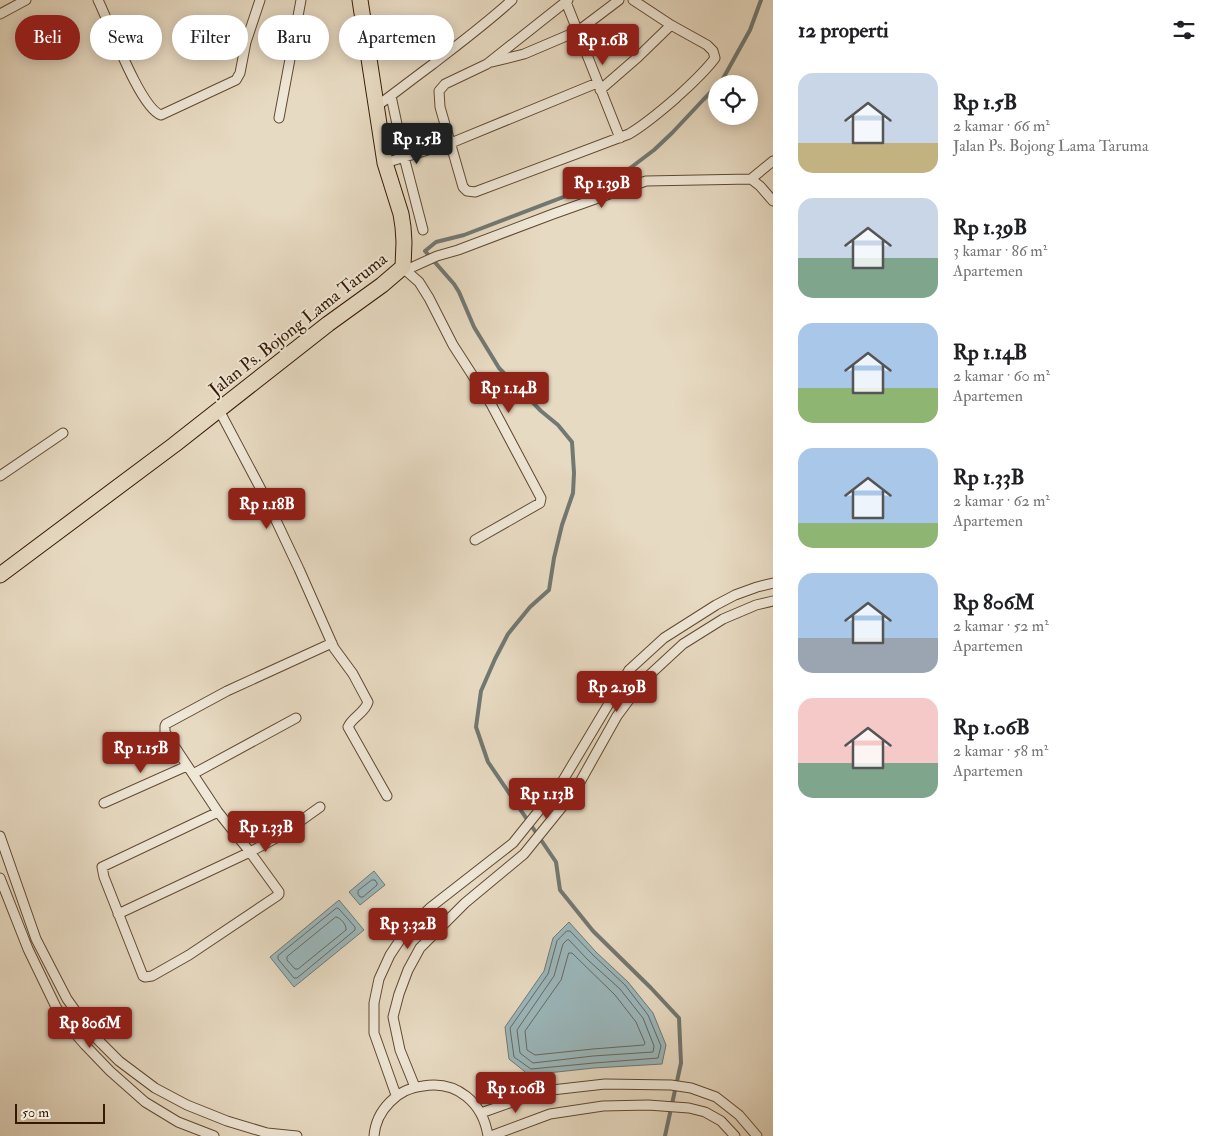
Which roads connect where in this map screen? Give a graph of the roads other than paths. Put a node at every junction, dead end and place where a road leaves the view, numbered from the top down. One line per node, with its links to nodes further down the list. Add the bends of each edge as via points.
1 (26, 0): 10 (street)
2 (98, 0): 3 (street, via 127,67 150,108 161,115 236,80)
3 (260, 0)
4 (301, 0): 17 (street)
5 (360, 0): 16 (main road, Jalan Ps. Bojong Lama Taruma)
6 (512, 0): 15 (street)
7 (619, 0): 12 (street)
8 (633, 0): 11 (street)
9 (567, 1): 12 (street); 13 (street)
10 (0, 14)
11 (671, 25): 14 (street, via 638,57); 18 (street, via 707,45 715,58 666,107)
12 (578, 31): 13 (street, via 524,54); 14 (street)
13 (487, 64): 19 (street, via 445,84 440,90 440,107)
14 (599, 86): 18 (street); 19 (street)
15 (390, 96): 16 (street); 20 (street)
16 (377, 106): 22 (main road, Jalan Ps. Bojong Lama Taruma)
17 (279, 118)
18 (620, 138): 19 (street, via 475,192 467,191 463,186)
19 (451, 142): 20 (street)
20 (404, 157): 22 (street); 25 (street)
21 (773, 162): 23 (street)
22 (385, 163): 26 (main road, Jalan Ps. Bojong Lama Taruma, via 404,227)
23 (751, 179): 24 (street); 26 (street, via 646,181)
24 (773, 201)
25 (423, 230)
26 (405, 269): 27 (main road, Jalan Ps. Bojong Lama Taruma, via 328,324); 30 (street, via 429,298 541,498 540,503)
27 (219, 410): 31 (main road, Jalan Ps. Bojong Lama Taruma); 34 (street, via 268,503)
28 (63, 433): 29 (street)
29 (0, 476)
30 (475, 540)
31 (0, 575)
32 (773, 583): 47 (street, via 716,605 664,638 629,670 562,782 513,843 431,907 406,931 390,954 379,979 374,1003 374,1033)
33 (773, 601): 46 (street, via 723,619 683,644 643,681 617,716 575,792 524,854 465,903 420,948 408,970 393,1017 400,1050)
34 (332, 643): 36 (street, via 227,691 166,724 165,732); 38 (street, via 368,702 348,727)
35 (296, 718): 37 (street)
36 (188, 766): 37 (street); 39 (street)
37 (193, 774): 41 (street)
38 (387, 796)
39 (104, 803)
40 (320, 807): 43 (street)
41 (218, 812): 43 (street); 45 (street, via 102,867)
42 (0, 836): 50 (street, via 36,939 67,999 92,1034 119,1061 155,1088 187,1104 267,1133)
43 (250, 852): 45 (street); 45 (street, via 279,894 152,976 144,976)
44 (0, 878): 49 (street, via 28,949 56,1007 85,1046 145,1102 178,1122)
45 (118, 914)
46 (415, 1087): 47 (street); 48 (street, via 448,1086 461,1092)
47 (396, 1095): 51 (street, via 378,1119)
48 (481, 1113): 52 (street); 54 (street, via 542,1091 605,1084 671,1085 716,1097 739,1114)
49 (214, 1136)
50 (297, 1136)
51 (374, 1136)
52 (489, 1136): 53 (street, via 550,1114 603,1106 648,1105 705,1112 721,1121)
53 (735, 1136)
54 (757, 1136)

